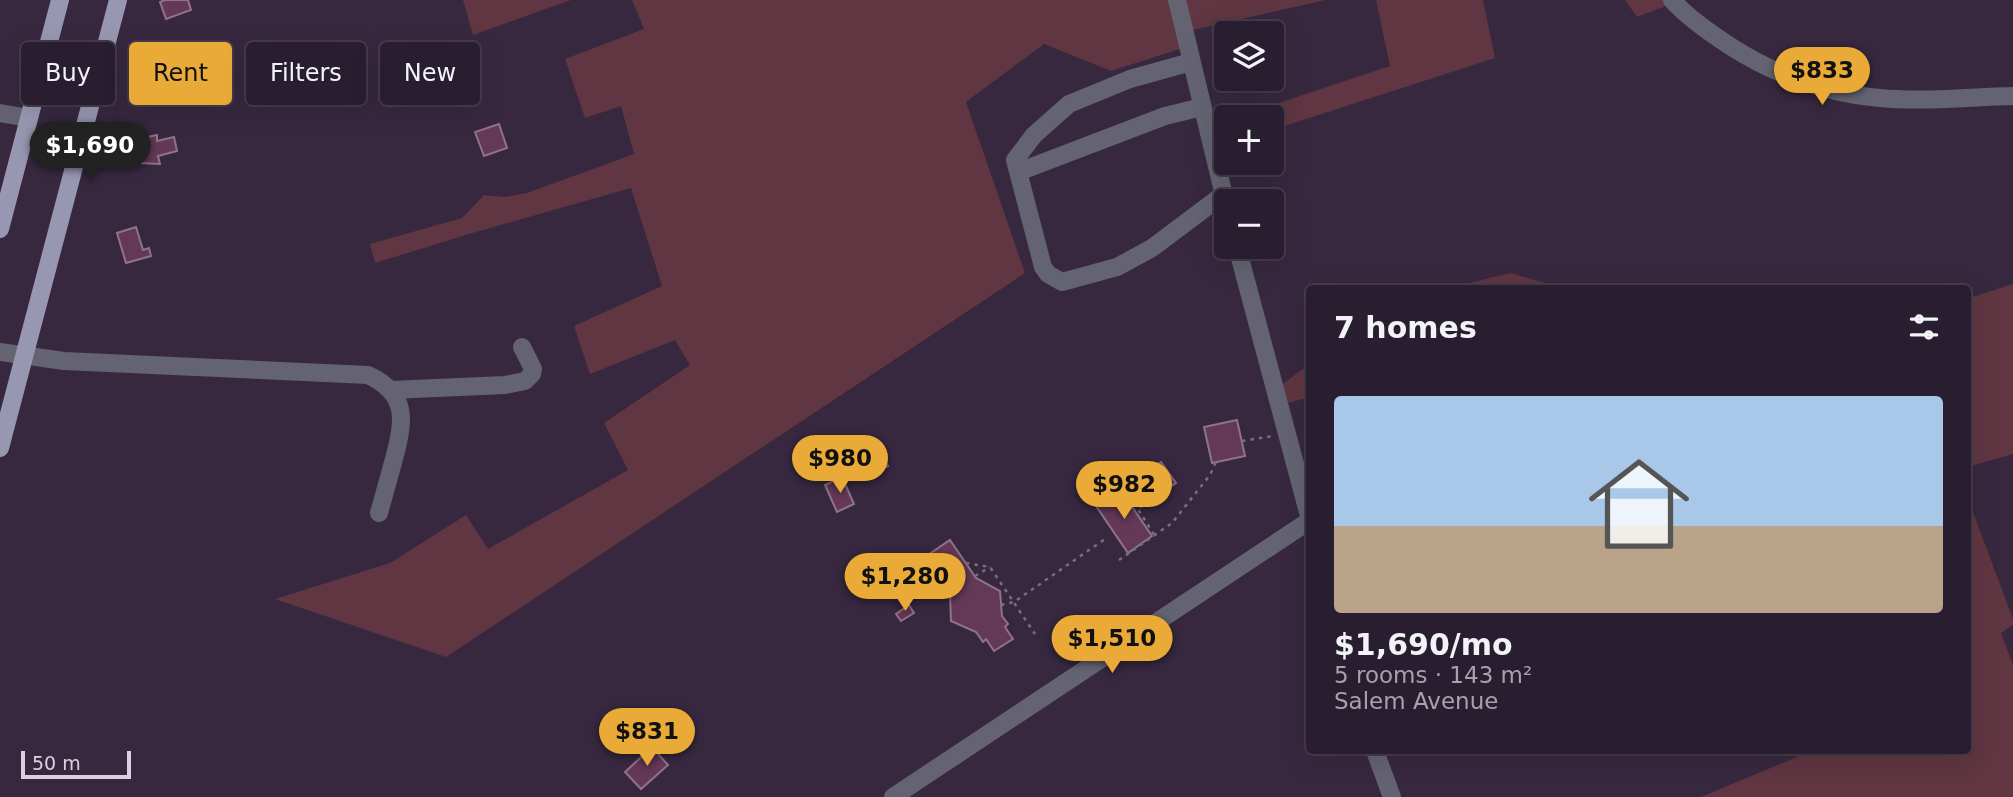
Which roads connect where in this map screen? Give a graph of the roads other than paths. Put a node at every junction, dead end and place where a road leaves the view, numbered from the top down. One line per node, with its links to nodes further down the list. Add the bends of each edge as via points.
1 (60, 0): 9 (main road)
2 (118, 0): 18 (main road)
3 (1177, 0): 5 (street)
4 (1672, 0): 6 (street, via 1710,34 1754,61 1838,92 1922,99)
5 (1191, 62): 7 (street); 10 (street, via 1130,79 1069,104 1020,151 1015,160)
6 (2013, 96)
7 (1202, 107): 10 (street, via 1165,116); 11 (street)
8 (0, 113): 9 (street)
9 (29, 118): 13 (main road)
10 (1018, 172): 12 (street, via 1043,267 1062,282 1117,267)
11 (1222, 189)
12 (1214, 207)
13 (0, 229)
14 (1240, 259): 21 (street)
15 (0, 341): 18 (street)
16 (522, 347): 19 (street, via 533,369 525,381)
17 (0, 352): 18 (street)
18 (24, 354): 19 (street, via 64,361 368,375); 20 (main road)
19 (391, 390): 22 (street, via 402,417)
20 (0, 448)
21 (1306, 508)
22 (379, 513)
23 (1306, 521): 25 (street)
24 (1376, 754): 26 (street)
25 (893, 797)
26 (1392, 797)

